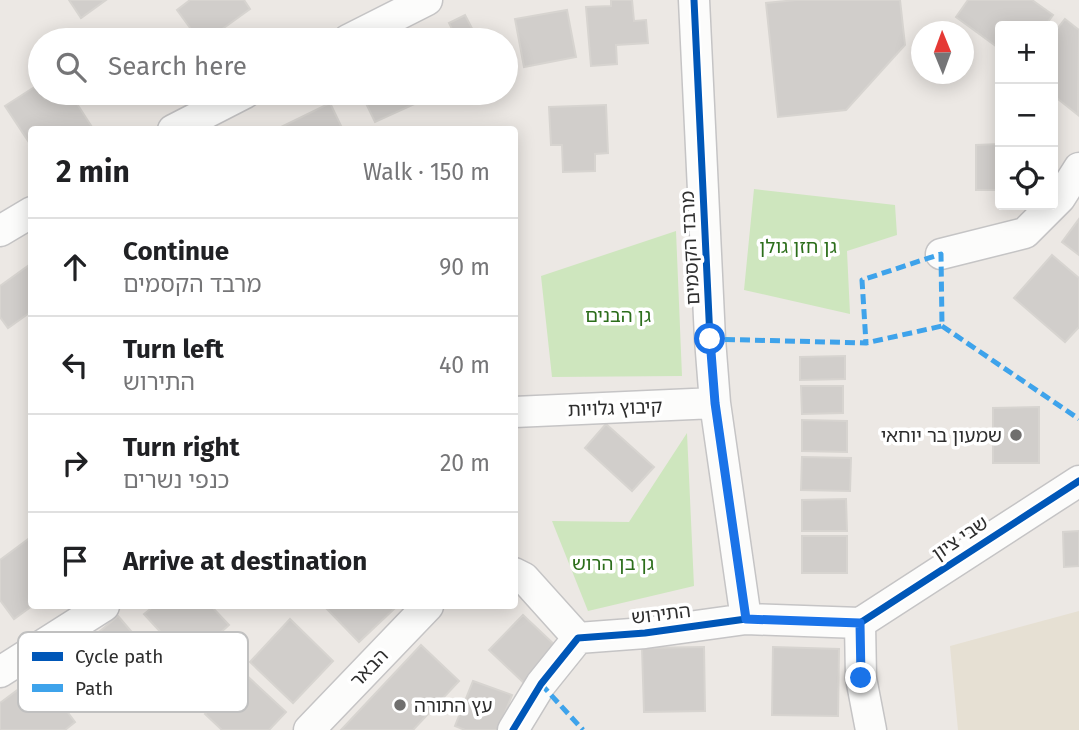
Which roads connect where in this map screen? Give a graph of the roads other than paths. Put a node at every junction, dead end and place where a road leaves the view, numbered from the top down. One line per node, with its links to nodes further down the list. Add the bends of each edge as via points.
1 (427, 0): 3 (street)
2 (694, 0): 10 (street, מרבד הקסמים)
3 (372, 28)
4 (222, 105): 5 (street)
5 (181, 126)
6 (1079, 168): 9 (street, via 1060,198 1025,233)
7 (28, 214): 8 (street)
8 (0, 232)
9 (941, 254)
10 (715, 403): 11 (street, קיבוץ גלויות); 16 (street, מרבד הקסמים)
11 (518, 412)
12 (1079, 481): 17 (street, שבי ציון)
13 (518, 575): 19 (street)
14 (99, 609): 18 (street)
15 (425, 609): 22 (street, הבאר)
16 (746, 619): 17 (street, התירוש); 19 (street, התירוש)
17 (860, 623): 24 (street, via 861,678)
18 (63, 632)
19 (578, 638): 23 (street, via 541,684)
20 (18, 661): 21 (street)
21 (0, 672)
22 (309, 730)
23 (513, 730)
24 (871, 730)

